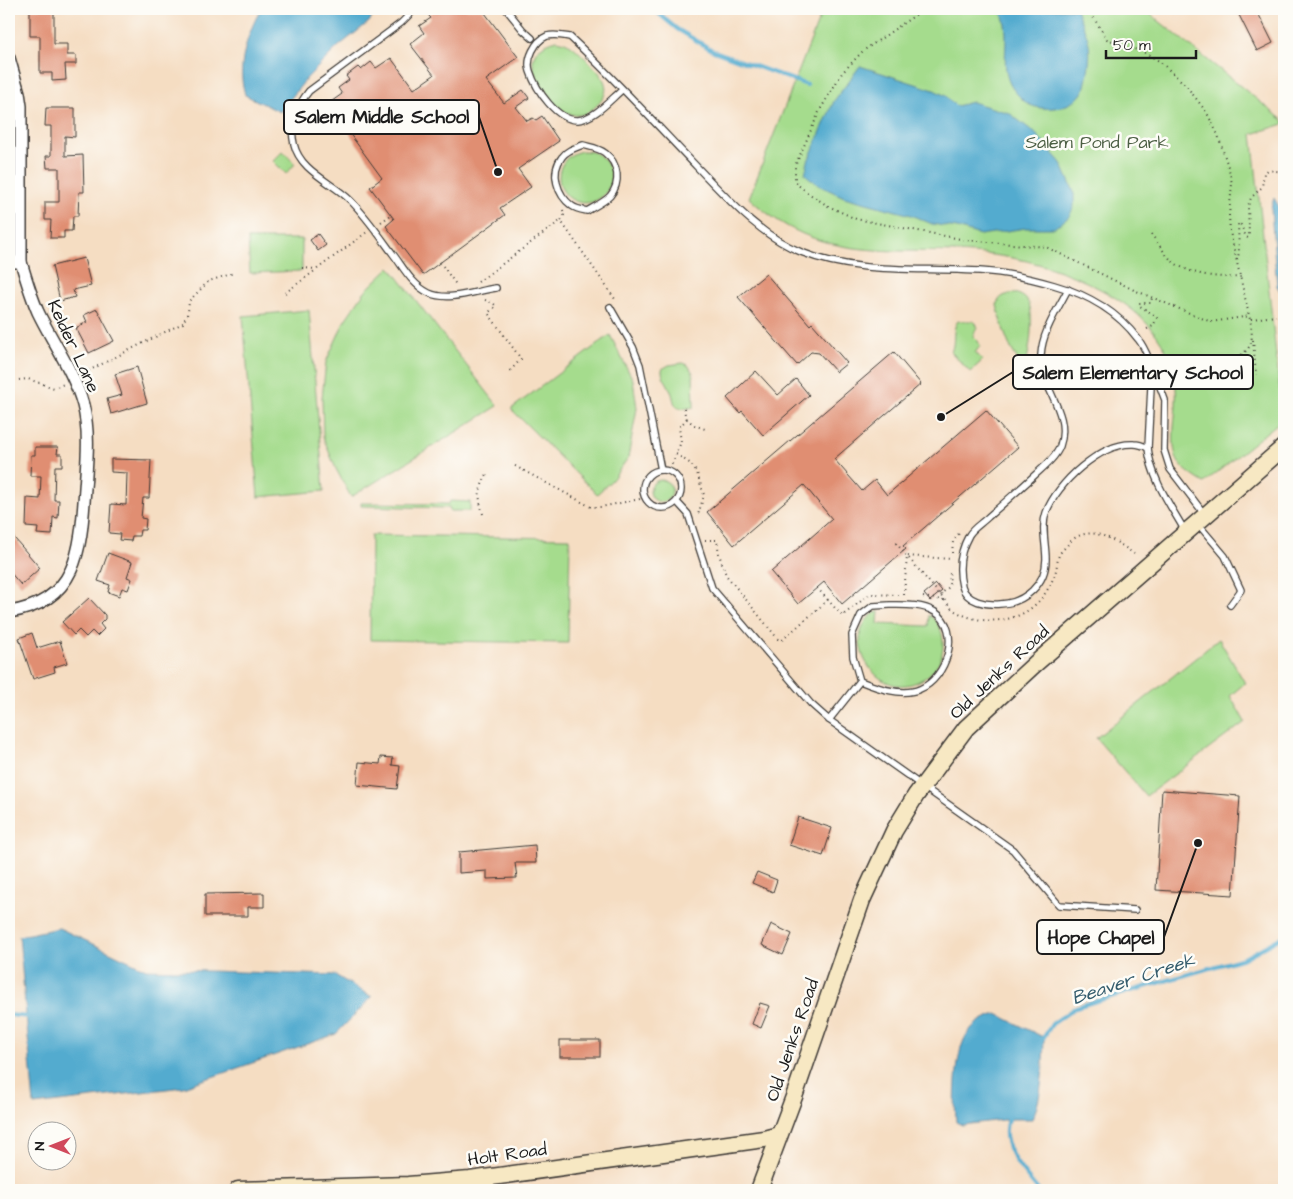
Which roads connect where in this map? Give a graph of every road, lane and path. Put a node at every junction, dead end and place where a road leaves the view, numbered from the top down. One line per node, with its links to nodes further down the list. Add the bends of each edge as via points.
1 (414, 9): 14 (lane, via 401,23 309,91 300,102 294,121 294,145 304,163 349,199)
2 (506, 9): 5 (lane)
3 (924, 9): 28 (path, via 863,51 842,73 820,110 795,166 798,185 843,215 869,223 966,240 1046,247 1114,282)
4 (1088, 9): 16 (path, via 1106,39 1160,61 1185,84 1207,113 1230,173 1230,232)
5 (532, 38)
6 (9, 58): 7 (street, Kelder Lane)
7 (11, 72): 18 (street, Kelder Lane, via 21,106)
8 (622, 90): 8 (lane, via 570,37 548,36 537,43 531,55 529,69 536,84 555,112 567,118 589,117); 25 (lane, via 734,205 779,241 800,252 865,267 1021,276)
9 (1284, 172): 16 (path, via 1268,170 1264,173 1262,187 1248,206 1248,238 1238,223)
10 (563, 208): 13 (path, via 564,215)
11 (587, 212): 11 (lane, via 563,197 555,178 562,157 570,149 583,145 605,153 613,163 618,180 609,197)
12 (391, 215): 14 (path)
13 (560, 221): 27 (path); 30 (path)
14 (373, 228): 21 (path); 27 (lane, via 420,288 438,296)
15 (1151, 234): 23 (path, via 1176,263 1190,271 1209,276)
16 (1237, 260): 23 (path)
17 (9, 262): 18 (street)
18 (21, 262): 70 (street, Kelder Lane, via 38,312 78,389 86,421 88,450 82,536 76,561 61,586 49,597 31,607)
19 (440, 262): 27 (path)
20 (302, 268): 21 (path)
21 (316, 269): 26 (path)
22 (234, 274): 39 (path, via 209,281 189,302 183,323)
23 (1241, 277): 33 (path)
24 (496, 288): 27 (lane)
25 (1068, 289): 37 (lane, via 1091,298 1117,318 1138,339); 47 (lane, via 1048,330 1040,356 1062,418 1060,447 1048,463 970,534 962,552 960,574 963,590 977,601 1001,604 1021,600 1035,588 1044,573 1045,515 1064,483 1080,468 1112,448 1134,444)
26 (285, 292)
27 (461, 292)
28 (1152, 297): 33 (path, via 1211,322); 34 (path, via 1151,304 1139,303 1157,318 1153,326)
29 (482, 300): 38 (path, via 496,306 488,313 521,359)
30 (617, 302)
31 (610, 306): 50 (lane, via 640,365)
32 (1276, 316): 33 (path)
33 (1250, 317): 35 (path)
34 (1147, 328)
35 (1252, 337): 36 (path, via 1250,346); 40 (path)
36 (1236, 359)
37 (1152, 366): 47 (lane); 57 (lane, via 1166,400 1164,450)
38 (509, 372)
39 (84, 373)
40 (1256, 375)
41 (9, 381): 42 (path, via 28,380 54,388)
42 (66, 383)
43 (684, 408): 44 (path)
44 (687, 419): 45 (path); 48 (path, via 679,427 681,442)
45 (705, 429)
46 (1284, 447): 57 (street, Old Jenks Road)
47 (1148, 448): 57 (lane, via 1158,482)
48 (676, 454): 51 (path); 56 (path, via 691,464 698,474 704,495)
49 (515, 466): 53 (path, via 592,507)
50 (661, 470): 51 (lane); 53 (lane, via 645,479 642,491)
51 (669, 471): 54 (lane, via 680,484)
52 (488, 472): 55 (path, via 479,490)
53 (645, 498): 54 (lane, via 659,509 666,509)
54 (676, 502): 72 (lane, via 688,514 712,588 810,703)
55 (483, 514)
56 (698, 516)
57 (1197, 524): 69 (lane, via 1225,556 1241,590); 73 (street, Old Jenks Road, via 966,728)
58 (965, 528): 61 (path, via 953,542 952,559)
59 (703, 539): 68 (path, via 717,540 726,574 778,639 785,638)
60 (896, 543): 61 (path)
61 (907, 556): 64 (path); 65 (path)
62 (951, 568): 67 (path, via 949,587 941,594 944,600)
63 (818, 588): 68 (path)
64 (938, 594)
65 (904, 595): 66 (path); 68 (path, via 870,594 842,616)
66 (910, 596)
67 (916, 596)
68 (828, 600)
69 (1230, 605)
70 (9, 612)
71 (860, 681): 71 (lane, via 881,690 900,691 920,690 936,680 949,651 946,623 928,609 873,606 861,615 852,635 853,657); 72 (lane)
72 (829, 720): 73 (lane)
73 (923, 786): 74 (lane, via 1013,850 1059,905); 75 (street, Old Jenks Road, via 894,831 862,900)
74 (1135, 910)
75 (779, 1135): 76 (street, Holt Road, via 470,1180); 77 (street, Old Jenks Road)
76 (238, 1190)
77 (759, 1190)

